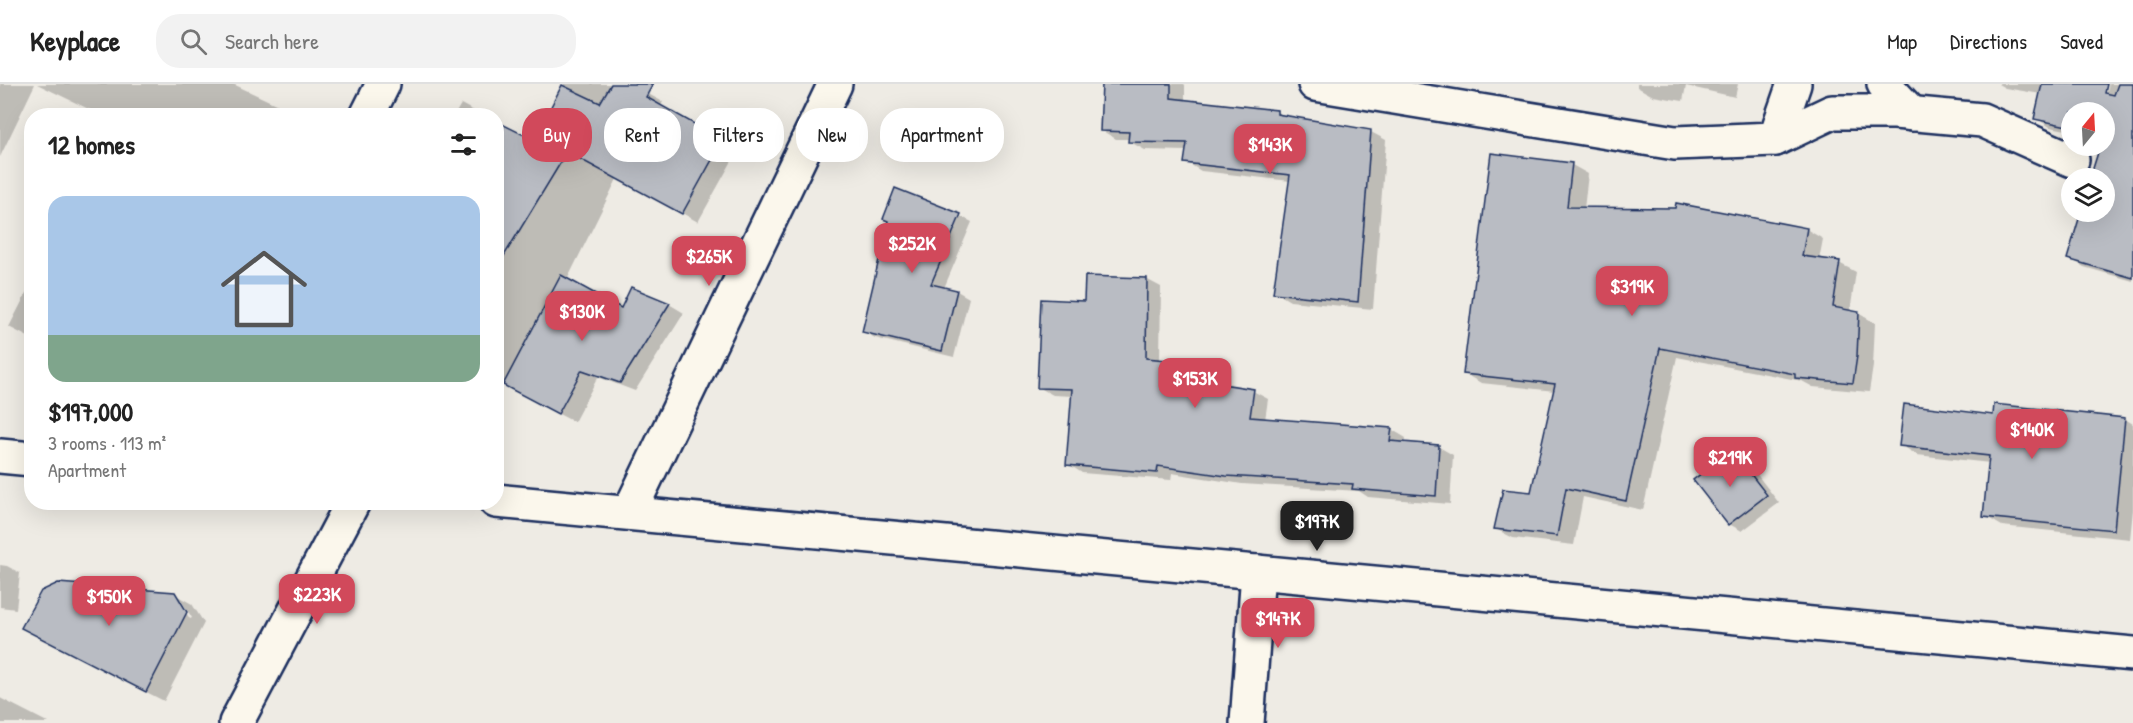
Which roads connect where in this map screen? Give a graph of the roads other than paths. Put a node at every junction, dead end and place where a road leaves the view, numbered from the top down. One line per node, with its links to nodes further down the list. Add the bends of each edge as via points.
1 (383, 84): 6 (street)
2 (835, 84): 14 (street)
3 (1315, 84): 8 (street, via 1675,143)
4 (1794, 84): 8 (street)
5 (1884, 84): 7 (street)
6 (371, 108)
7 (1912, 114): 8 (street, via 1833,112); 9 (street, via 1982,120)
8 (1775, 140)
9 (2072, 160)
10 (0, 456): 11 (street)
11 (24, 458)
12 (504, 502): 14 (street)
13 (348, 510): 17 (street)
14 (629, 513): 15 (street)
15 (1258, 572): 16 (street); 18 (street)
16 (2133, 654)
17 (236, 723)
18 (1247, 723)

